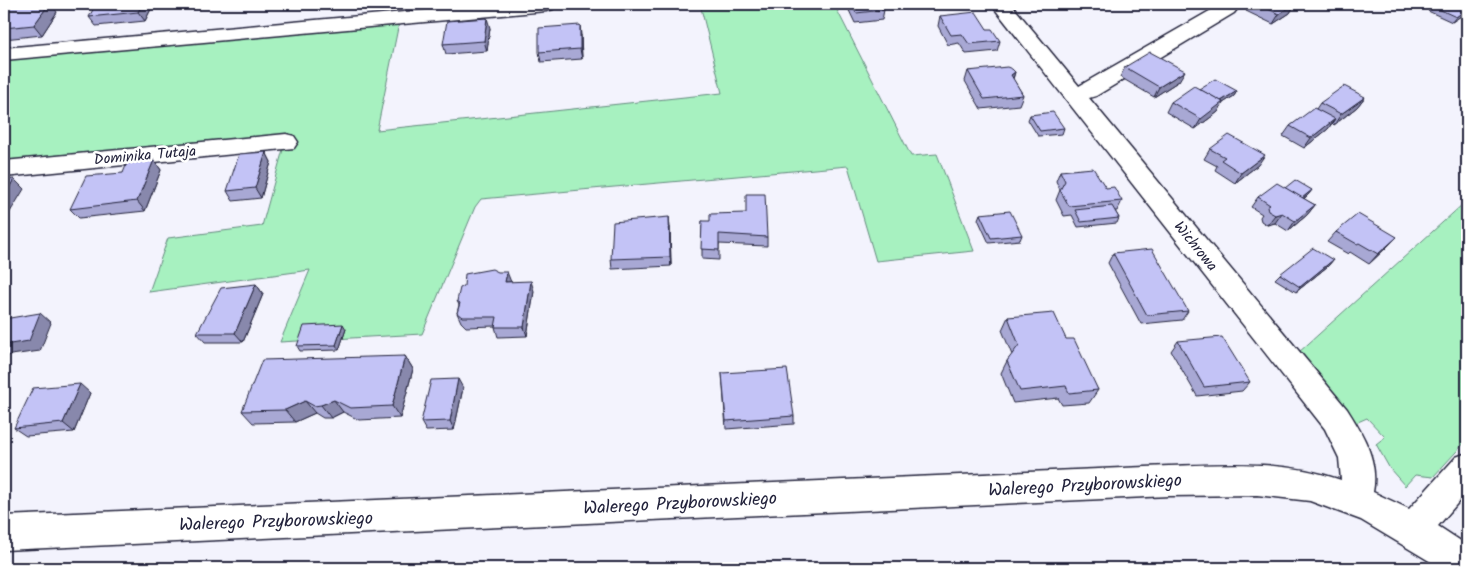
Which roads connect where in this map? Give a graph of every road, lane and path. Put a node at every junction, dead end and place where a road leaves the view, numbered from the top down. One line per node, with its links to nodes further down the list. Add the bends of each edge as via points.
1 (1002, 4): 5 (street, Wichrowa)
2 (546, 5): 4 (street)
3 (1227, 9): 5 (street, via 1088,91)
4 (4, 54)
5 (1074, 94): 9 (street, Wichrowa, via 1336,419 1349,439 1360,472)
6 (286, 142): 7 (street, Dominika Tutaja)
7 (4, 169)
8 (1467, 468): 10 (street)
9 (1354, 501): 10 (street, Walerego Przyborowskiego); 11 (street, Walerego Przyborowskiego, via 1318,488 1214,480)
10 (1413, 530): 12 (street, Walerego Przyborowskiego)
11 (4, 533)
12 (1467, 565)

